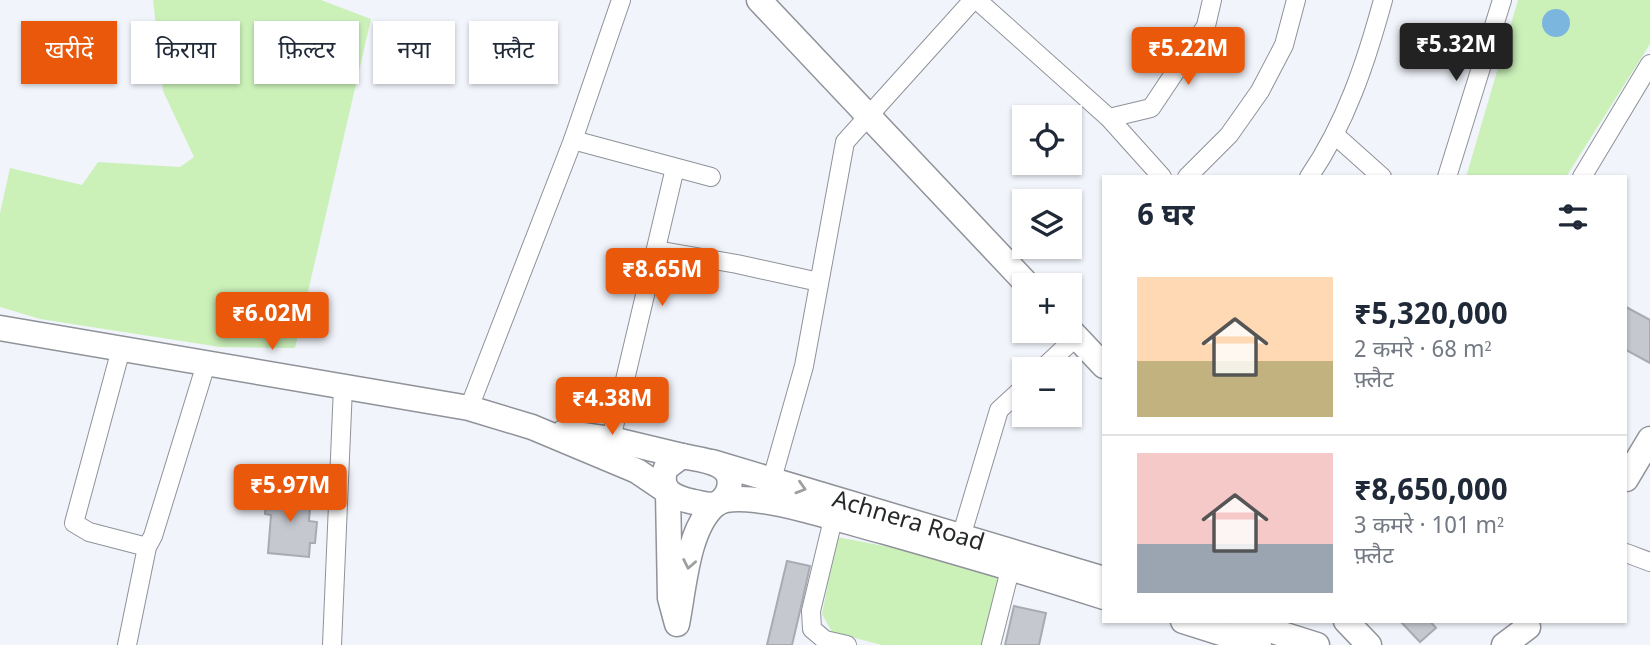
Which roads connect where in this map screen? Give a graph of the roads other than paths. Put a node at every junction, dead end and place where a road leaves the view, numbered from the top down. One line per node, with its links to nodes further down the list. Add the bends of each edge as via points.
1 (621, 0): 12 (street)
2 (758, 0): 9 (main road)
3 (975, 0): 9 (street); 10 (street)
4 (1212, 0): 10 (street, via 1206,26 1151,108)
5 (1296, 0): 15 (street, via 1284,45 1260,91 1230,135)
6 (1383, 0): 11 (street, via 1367,56)
7 (1502, 0): 18 (street)
8 (1648, 73): 19 (street)
9 (869, 116): 22 (main road); 23 (street, via 845,142)
10 (1110, 118): 14 (street)
11 (1335, 135): 16 (street); 17 (street)
12 (573, 140): 13 (street); 33 (street)
13 (675, 169): 20 (street); 21 (street)
14 (1160, 175)
15 (1189, 175)
16 (1310, 175)
17 (1380, 175)
18 (1448, 175)
19 (1583, 175)
20 (711, 177)
21 (656, 250): 23 (street); 35 (street)
22 (1017, 273)
23 (820, 282): 40 (street, via 804,366)
24 (0, 328): 27 (main road)
25 (1064, 343): 28 (street)
26 (1082, 343): 30 (main road)
27 (121, 349): 29 (main road); 45 (street, via 74,523 89,532)
28 (1052, 357)
29 (206, 364): 31 (main road); 45 (street)
30 (1102, 364)
31 (343, 387): 33 (main road); 57 (street)
32 (1012, 398): 44 (street, via 999,410)
33 (469, 408): 34 (main road)
34 (532, 428): 35 (main road); 41 (main road, via 637,471)
35 (611, 439): 37 (main road)
36 (1650, 439): 39 (main road)
37 (682, 456): 38 (main road); 41 (main road, via 666,468 663,480)
38 (712, 462): 40 (main road, Achnera Road); 42 (main road, via 723,468 730,480 728,492)
39 (1627, 478)
40 (772, 479): 43 (main road, Achnera Road, one-way to 43)
41 (668, 492): 42 (main road, via 678,499); 55 (main road, via 670,598)
42 (717, 504): 43 (main road, Achnera Road, via 756,500); 55 (main road, one-way to 55, via 702,520 693,542)
43 (835, 509): 44 (main road, Achnera Road); 47 (main road, Achnera Road); 58 (street, via 811,611 812,629 825,639)
44 (961, 537): 47 (main road, Achnera Road)
45 (147, 547): 56 (street)
46 (1627, 553): 48 (street)
47 (1013, 559): 49 (main road, Achnera Road); 50 (main road, Achnera Road); 59 (street)
48 (1650, 562)
49 (1102, 579)
50 (1102, 596)
51 (1189, 623): 60 (main road)
52 (1247, 623): 61 (main road)
53 (1348, 623): 62 (main road)
54 (1525, 631): 63 (main road)
55 (676, 635)
56 (127, 645)
57 (332, 645)
58 (847, 645)
59 (991, 645)
60 (1259, 645)
61 (1317, 645)
62 (1369, 645)
63 (1504, 645)

